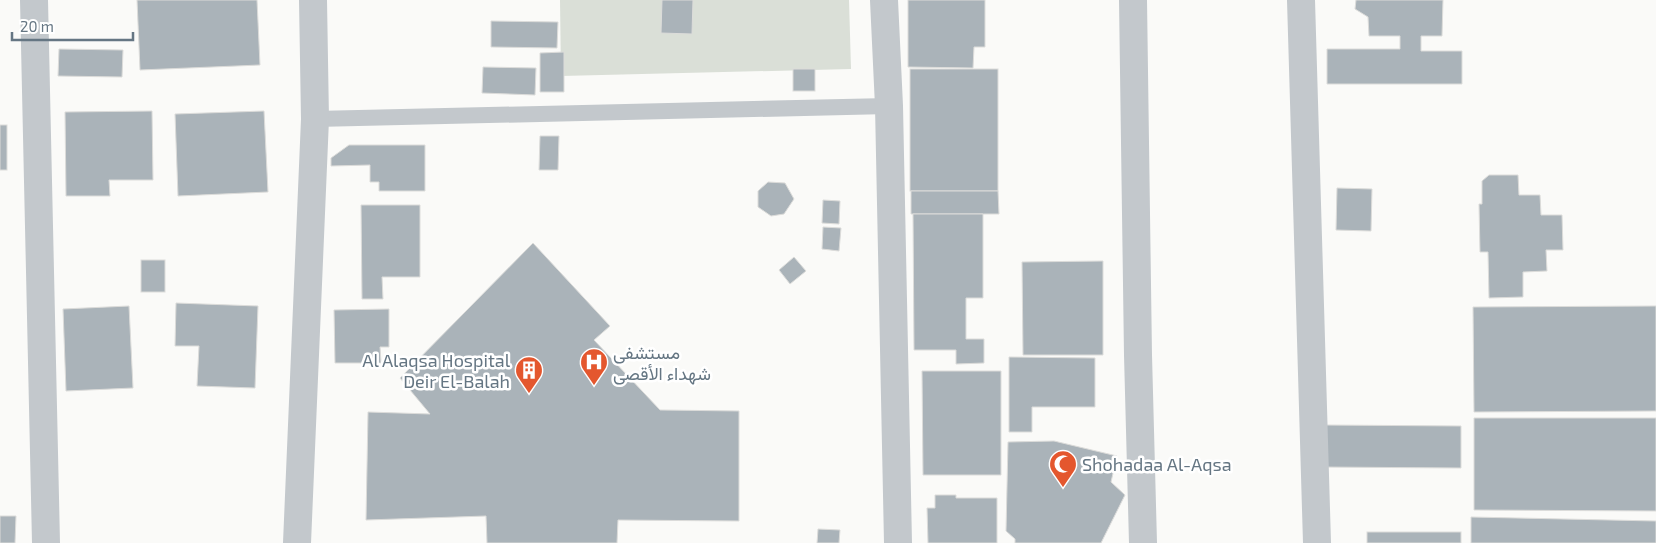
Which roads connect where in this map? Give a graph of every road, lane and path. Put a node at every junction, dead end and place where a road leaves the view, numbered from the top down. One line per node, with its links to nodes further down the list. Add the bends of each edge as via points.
1 (34, 0): 8 (street)
2 (313, 0): 7 (street)
3 (884, 0): 6 (street)
4 (1132, 0): 11 (street)
5 (1301, 0): 12 (street)
6 (889, 106): 7 (lane); 10 (street)
7 (315, 119): 9 (street)
8 (46, 543)
9 (297, 543)
10 (898, 543)
11 (1143, 543)
12 (1317, 543)

